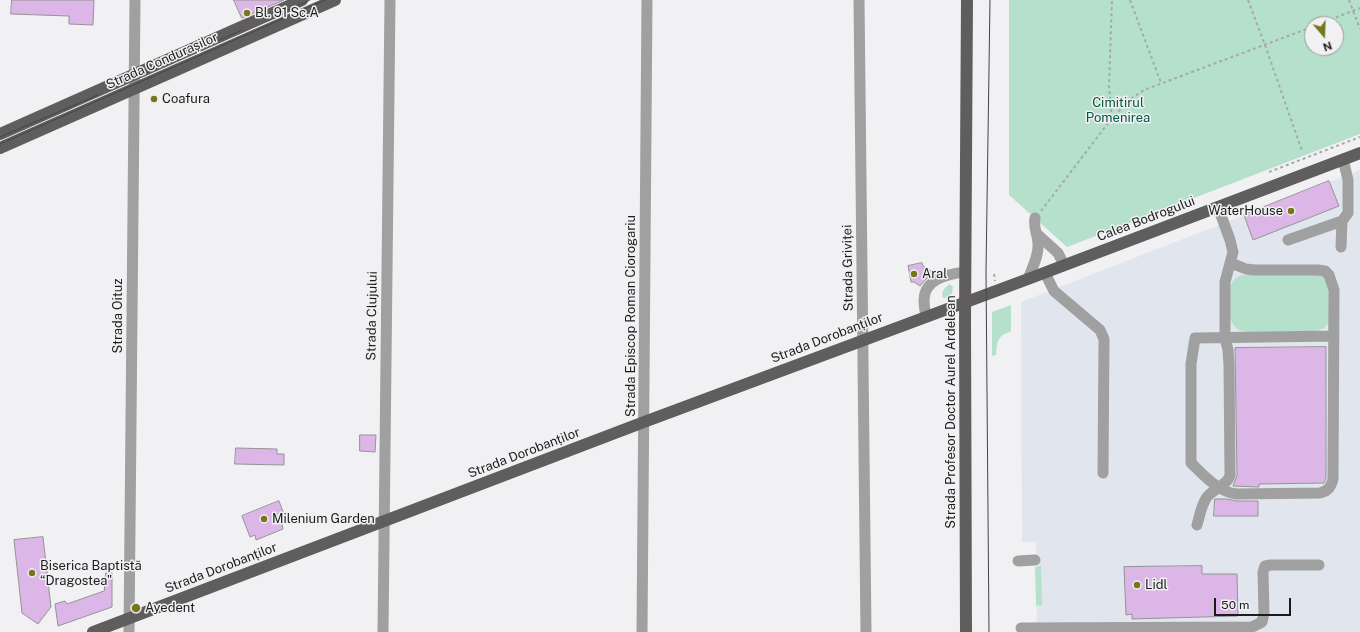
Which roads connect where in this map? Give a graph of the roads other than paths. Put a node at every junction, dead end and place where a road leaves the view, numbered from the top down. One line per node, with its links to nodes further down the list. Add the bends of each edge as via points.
1 (135, 0): 8 (street, Strada Oituz)
2 (302, 0): 8 (main road, Strada Condurașilor)
3 (335, 0): 9 (main road, Strada Condurașilor)
4 (390, 0): 33 (street, Strada Clujului)
5 (647, 0): 30 (street, Strada Episcop Roman Ciorogariu)
6 (859, 0): 29 (street, Strada Griviței)
7 (967, 0): 22 (main road, Strada Profesor Doctor Aurel Ardelean)
8 (133, 76): 9 (street, Strada Oituz); 10 (main road, Strada Condurașilor)
9 (133, 89): 11 (main road, Strada Condurașilor); 38 (street, Strada Oituz)
10 (0, 134)
11 (0, 148)
12 (1360, 153): 13 (main road, Calea Bodrogului)
13 (1343, 159): 14 (main road, Calea Bodrogului); 16 (street, via 1348,180 1348,212)
14 (1218, 207): 20 (street, via 1232,246); 21 (main road, Calea Bodrogului)
15 (1035, 218): 17 (street)
16 (1342, 221): 18 (street); 19 (street)
17 (1036, 233): 21 (street, via 1058,253); 24 (street, via 1037,252)
18 (1288, 240)
19 (1342, 247)
20 (1231, 263): 27 (street, via 1254,270 1325,272 1329,275 1334,290); 28 (street, via 1225,282)
21 (1064, 265): 23 (main road, Calea Bodrogului)
22 (965, 272): 25 (main road, Strada Profesor Doctor Aurel Ardelean); 26 (street, via 950,274 930,284 924,300)
23 (1045, 272): 24 (main road, Calea Bodrogului); 31 (street, via 1054,291 1100,330 1104,339)
24 (1028, 279): 25 (main road, Calea Bodrogului)
25 (965, 302): 26 (main road, Strada Dorobanților); 45 (main road, Strada Profesor Doctor Aurel Ardelean)
26 (926, 316): 29 (main road, Strada Dorobanților)
27 (1334, 336): 28 (street); 32 (street, via 1332,485 1320,493 1236,494)
28 (1224, 338): 32 (street, via 1229,365 1230,475 1227,482); 32 (street, via 1195,338 1191,364 1191,463)
29 (863, 340): 30 (main road, Strada Dorobanților); 44 (street, Strada Griviței)
30 (644, 422): 33 (main road, Strada Dorobanților); 43 (street, Strada Episcop Roman Ciorogariu)
31 (1103, 473)
32 (1218, 487): 34 (street, via 1204,501)
33 (384, 521): 38 (main road, Strada Dorobanților); 42 (street, Strada Clujului)
34 (1197, 525)
35 (1035, 560): 36 (street)
36 (1018, 561)
37 (1320, 565): 39 (street, via 1265,566 1264,613 1262,622 1252,627)
38 (130, 618): 40 (main road, Strada Dorobanților); 41 (street, Strada Oituz)
39 (1021, 628)
40 (93, 632)
41 (129, 632)
42 (383, 632)
43 (642, 632)
44 (866, 632)
45 (966, 632)

